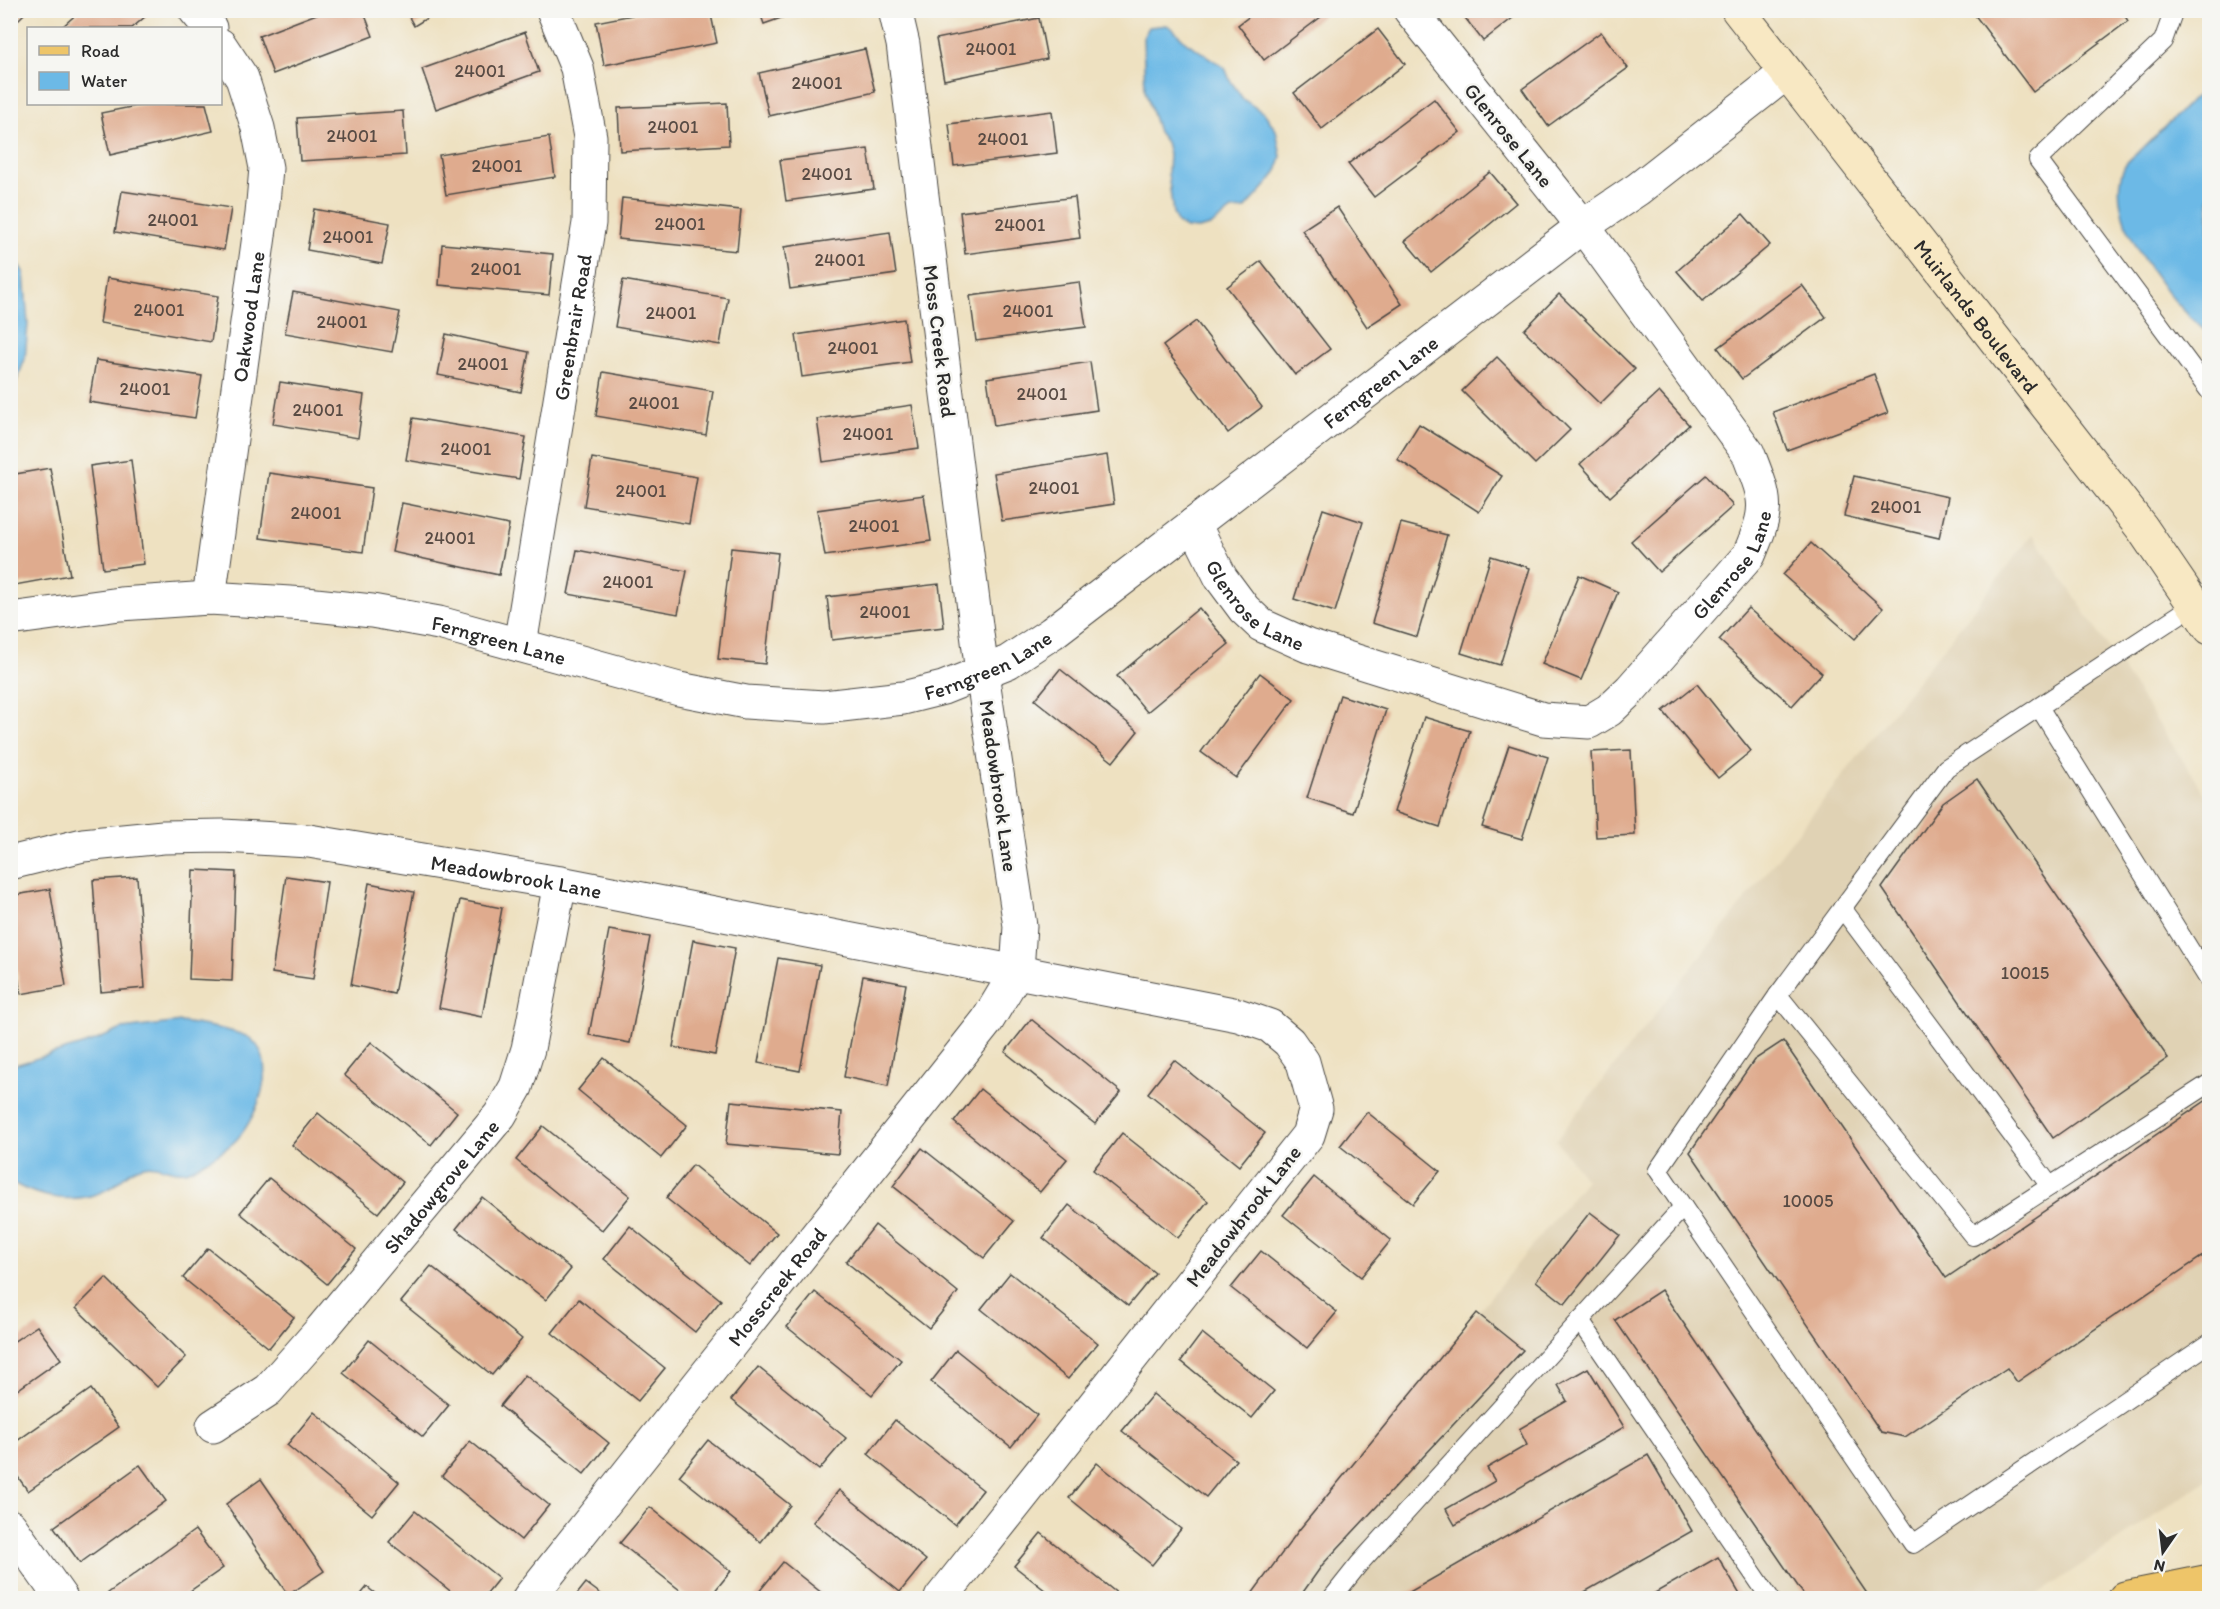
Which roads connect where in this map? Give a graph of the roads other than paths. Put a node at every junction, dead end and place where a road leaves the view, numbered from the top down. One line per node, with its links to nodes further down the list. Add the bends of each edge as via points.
1 (195, 10): 7 (street)
2 (553, 10): 16 (street, Greenbrair Road, via 577,68 590,137 589,223)
3 (895, 10): 17 (street, Moss Creek Road, via 903,44)
4 (1410, 10): 10 (street, Glenrose Lane)
5 (1738, 10): 9 (main road, Muirlands Boulevard)
6 (2174, 10): 11 (lane, via 2163,41 2038,160)
7 (209, 27)
8 (222, 48): 13 (street, Oakwood Lane, via 242,78 266,168)
9 (1786, 73): 10 (street, Ferngreen Lane, via 1638,189); 14 (main road, Muirlands Boulevard, via 2142,528)
10 (1582, 226): 12 (street, Ferngreen Lane); 12 (street, Glenrose Lane, via 1748,453 1765,507 1749,555 1609,710 1588,722 1544,719 1308,646 1261,625 1221,579)
11 (2210, 392)
12 (1194, 524): 17 (street, Ferngreen Lane, via 1052,633 1008,662)
13 (209, 598): 15 (street, Ferngreen Lane, via 120,604); 16 (street, Ferngreen Lane, via 372,611 439,622)
14 (2202, 616): 18 (lane)
15 (10, 619)
16 (520, 645): 17 (street, Ferngreen Lane, via 711,696 824,708 903,698)
17 (982, 673): 22 (street, Meadowbrook Lane, via 1020,926)
18 (2039, 707): 21 (lane, via 1946,768); 23 (lane)
19 (10, 863): 20 (street, Meadowbrook Lane, via 83,845 223,836 309,841)
20 (560, 883): 22 (street, Meadowbrook Lane); 30 (street, Shadowgrove Lane, via 528,1049 516,1087 500,1115 268,1390)
21 (1842, 908): 24 (lane); 26 (lane)
22 (1017, 971): 34 (street, Mosscreek Road, via 987,1022); 35 (street, Meadowbrook Lane, via 1238,1015 1270,1026 1289,1042 1303,1062 1316,1109 1308,1135)
23 (2210, 982)
24 (1778, 995): 26 (lane, via 1973,1236); 27 (lane, via 1658,1170)
25 (2210, 1083): 26 (lane)
26 (2050, 1186)
27 (1683, 1207): 28 (lane); 29 (lane, via 1913,1544)
28 (1580, 1320): 36 (lane, via 1359,1564); 37 (lane)
29 (2210, 1343)
30 (213, 1426)
31 (10, 1526): 33 (street)
32 (2210, 1581): 38 (main road)
33 (61, 1599)
34 (529, 1599)
35 (941, 1599)
36 (1332, 1599)
37 (1770, 1599)
38 (2125, 1599)

